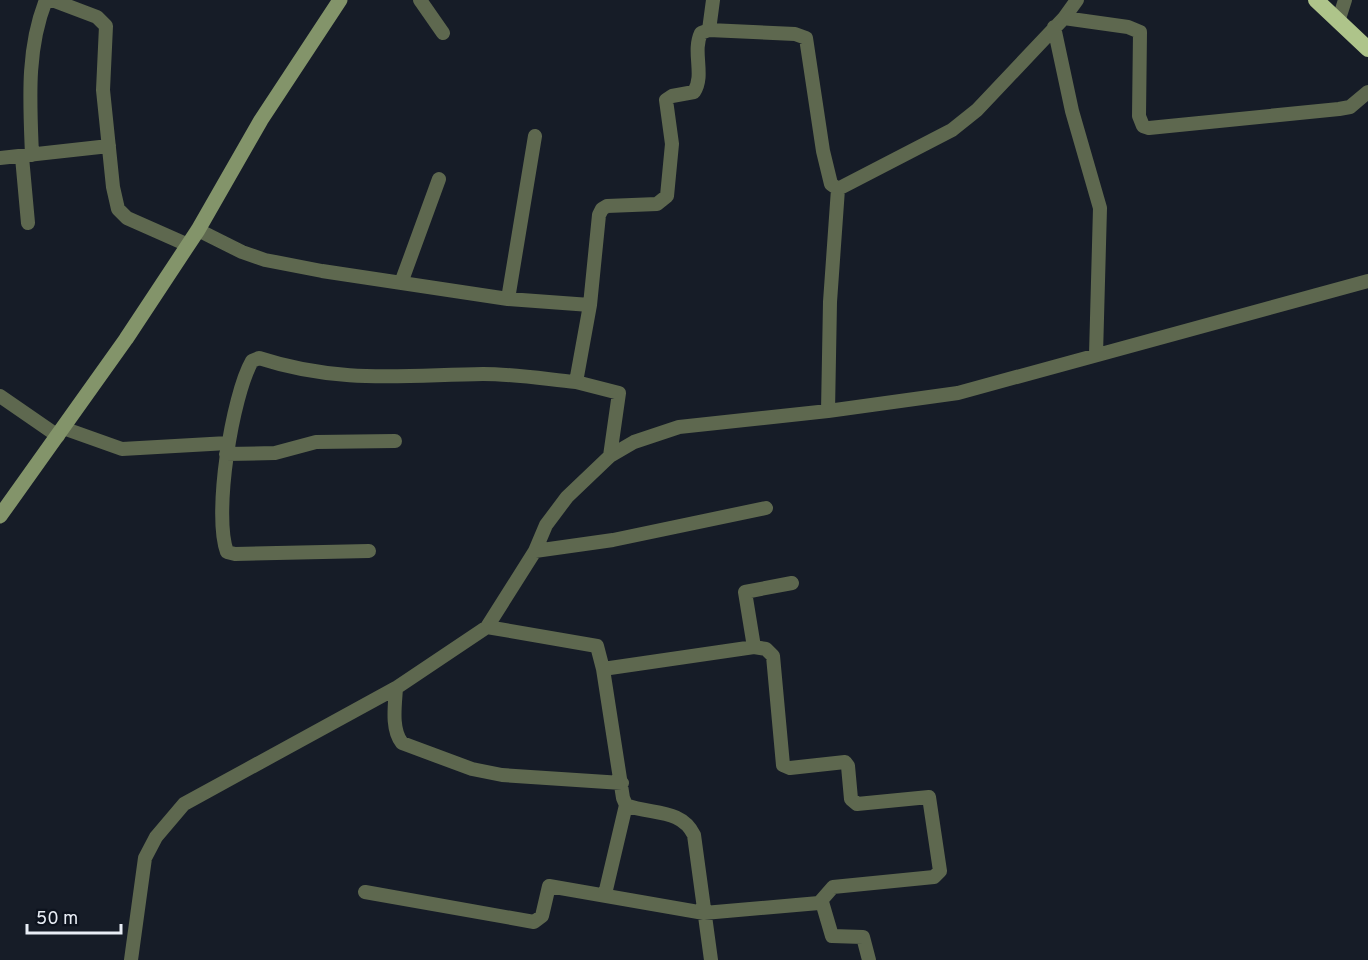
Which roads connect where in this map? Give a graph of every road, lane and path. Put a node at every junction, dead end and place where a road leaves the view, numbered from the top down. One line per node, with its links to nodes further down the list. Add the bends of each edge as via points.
1 (46, 0): 17 (street, via 35,27)
2 (52, 0): 16 (street, via 97,17 106,26 102,67)
3 (340, 0): 22 (main road, via 261,120)
4 (420, 0): 12 (street)
5 (713, 0): 11 (street)
6 (1077, 0): 9 (street)
7 (1316, 0): 10 (highway)
8 (1345, 0): 10 (street)
9 (1059, 22): 14 (street, via 1128,27 1140,32 1139,116 1143,126 1149,128 1339,109 1357,102); 20 (street, via 977,110 952,130); 28 (street, via 1072,111 1100,208)
10 (1338, 22): 13 (highway)
11 (709, 30): 20 (street, via 795,33 806,38 823,152 831,184); 27 (street, via 701,33 696,50 698,85 694,92 666,100 672,144 667,196 657,204 602,209)
12 (443, 33)
13 (1368, 49)
14 (1368, 92)
15 (536, 136): 26 (street)
16 (109, 146): 17 (street); 23 (street, via 113,187 122,215)
17 (27, 156): 18 (street); 21 (street)
18 (0, 158)
19 (439, 178): 25 (street)
20 (838, 189): 31 (street)
21 (28, 223)
22 (198, 230): 23 (main road); 25 (street, via 266,260)
23 (188, 245): 32 (main road)
24 (1368, 281): 28 (street)
25 (400, 283): 26 (street)
26 (508, 300): 27 (street)
27 (590, 305): 29 (street)
28 (1096, 356): 31 (street, via 958,393)
29 (576, 382): 34 (street, via 487,374 338,376 259,358 249,366); 35 (street, via 619,393)
30 (0, 396): 32 (street)
31 (828, 411): 35 (street, via 680,427 634,442)
32 (60, 432): 34 (street, via 122,449); 37 (main road)
33 (395, 441): 34 (street, via 316,442 275,453)
34 (227, 449): 38 (street, via 223,484 225,544 229,554)
35 (610, 456): 39 (street, via 567,496 546,525)
36 (766, 508): 39 (street, via 613,540)
37 (0, 516)
38 (369, 551)
39 (535, 551): 41 (street)
40 (792, 583): 42 (street, via 745,592)
41 (487, 627): 43 (street, via 597,646); 44 (street)
42 (754, 647): 43 (street); 49 (street, via 766,649 772,656 782,760 786,767 845,762 851,799 857,804 926,796 931,799 938,875 833,887)
43 (603, 669): 45 (street)
44 (396, 688): 45 (street, via 395,718 402,743 472,769 502,775); 51 (street, via 184,804 156,837 145,858)
45 (622, 783): 46 (street)
46 (626, 806): 48 (street); 50 (street, via 677,816 688,824 694,835)
47 (365, 892): 48 (street, via 534,922 542,916 549,886)
48 (605, 894): 50 (street)
49 (822, 902): 50 (street); 53 (street, via 832,936 863,937)
50 (704, 913): 52 (street)
51 (131, 960)
52 (711, 960)
53 (869, 960)

